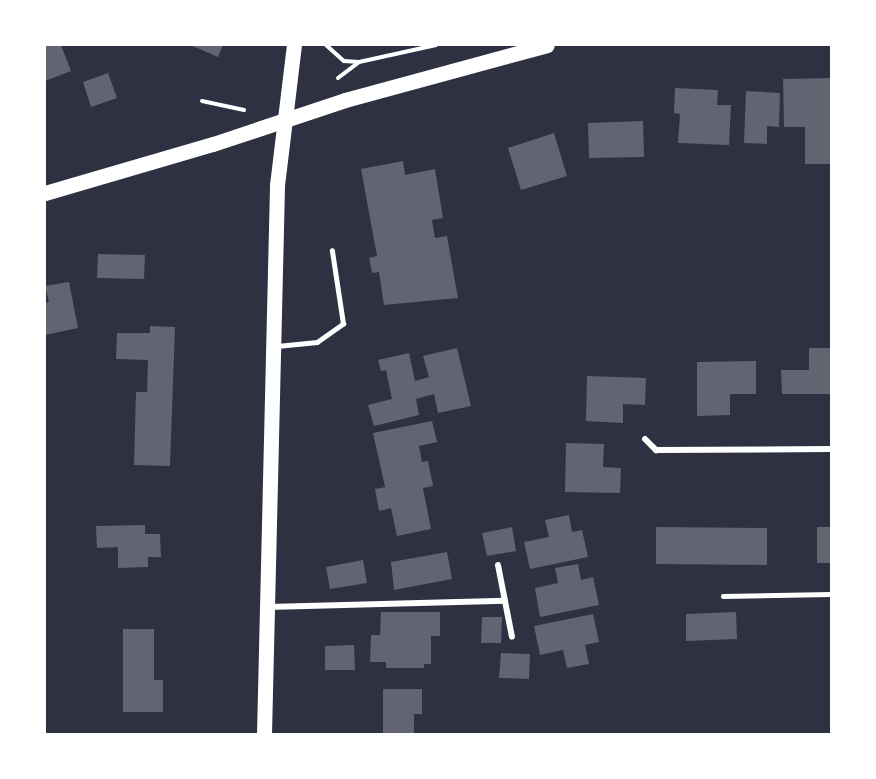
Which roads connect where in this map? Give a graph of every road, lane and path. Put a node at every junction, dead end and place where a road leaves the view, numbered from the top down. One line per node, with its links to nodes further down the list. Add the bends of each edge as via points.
1 (294, 45): 5 (main road)
2 (326, 45): 3 (path, via 344,62)
3 (436, 45)
4 (547, 45): 5 (main road)
5 (285, 120): 6 (main road); 8 (main road, via 277,185)
6 (45, 193)
7 (332, 251): 8 (lane, via 344,324 317,342)
8 (271, 347): 15 (main road)
9 (645, 439): 10 (street, via 656,450)
10 (831, 449)
11 (498, 565): 14 (street)
12 (831, 594): 13 (lane)
13 (723, 596)
14 (505, 601): 15 (street); 16 (street)
15 (267, 606): 17 (main road)
16 (512, 637)
17 (264, 734)

